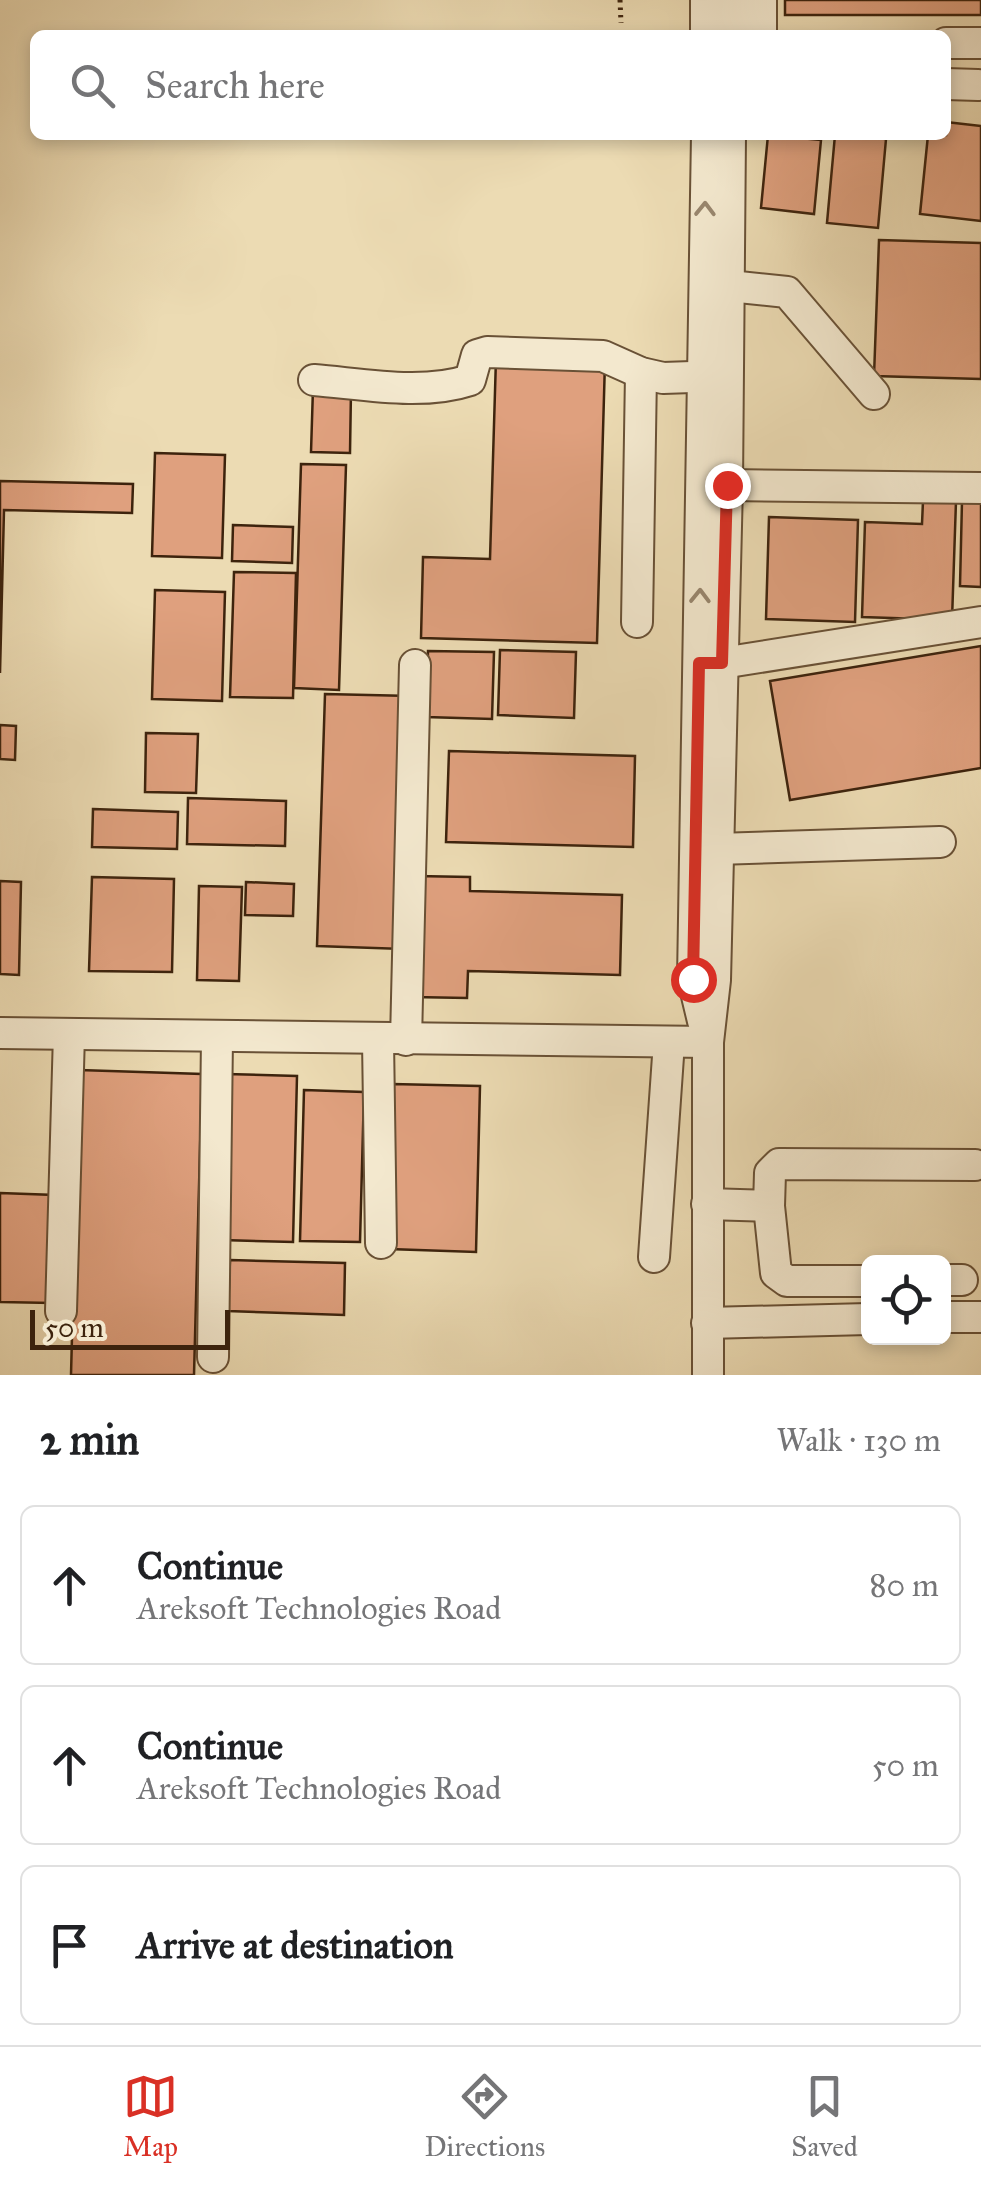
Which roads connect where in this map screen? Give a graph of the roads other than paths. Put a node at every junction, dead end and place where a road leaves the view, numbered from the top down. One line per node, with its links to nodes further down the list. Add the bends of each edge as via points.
1 (706, 0): 4 (street)
2 (730, 0): 5 (street)
3 (761, 0): 6 (street)
4 (706, 30)
5 (731, 30)
6 (761, 30)
7 (951, 42): 8 (street)
8 (981, 43)
9 (951, 84): 10 (street)
10 (978, 85)
11 (706, 140): 13 (street, one-way to 11)
12 (730, 140): 13 (street)
13 (716, 284): 15 (street); 17 (street, via 788,292)
14 (641, 373): 15 (street); 16 (street, via 603,356 486,352 477,355 470,380 453,386); 20 (street)
15 (715, 376): 18 (street); 22 (street, one-way to 15)
16 (314, 380)
17 (874, 394)
18 (727, 485): 19 (street); 22 (street)
19 (981, 488)
20 (636, 622)
21 (981, 622): 22 (street)
22 (710, 663): 25 (street); 31 (street, via 693,979)
23 (414, 665): 29 (street)
24 (940, 842): 25 (street)
25 (717, 850): 31 (street, via 716,980)
26 (0, 1033): 27 (street)
27 (68, 1034): 28 (street); 38 (street)
28 (217, 1038): 29 (street); 43 (street)
29 (392, 1040): 30 (street); 35 (street)
30 (669, 1042): 31 (street); 36 (street)
31 (708, 1042): 33 (street)
32 (975, 1165): 34 (street, via 779,1164 770,1172)
33 (707, 1204): 34 (street); 42 (street)
34 (769, 1206): 37 (street, via 776,1273 787,1281)
35 (381, 1243)
36 (654, 1257)
37 (861, 1280)
38 (61, 1311)
39 (981, 1316): 40 (street)
40 (951, 1317)
41 (861, 1319): 42 (street)
42 (707, 1322): 44 (street)
43 (214, 1357)
44 (708, 1375)

